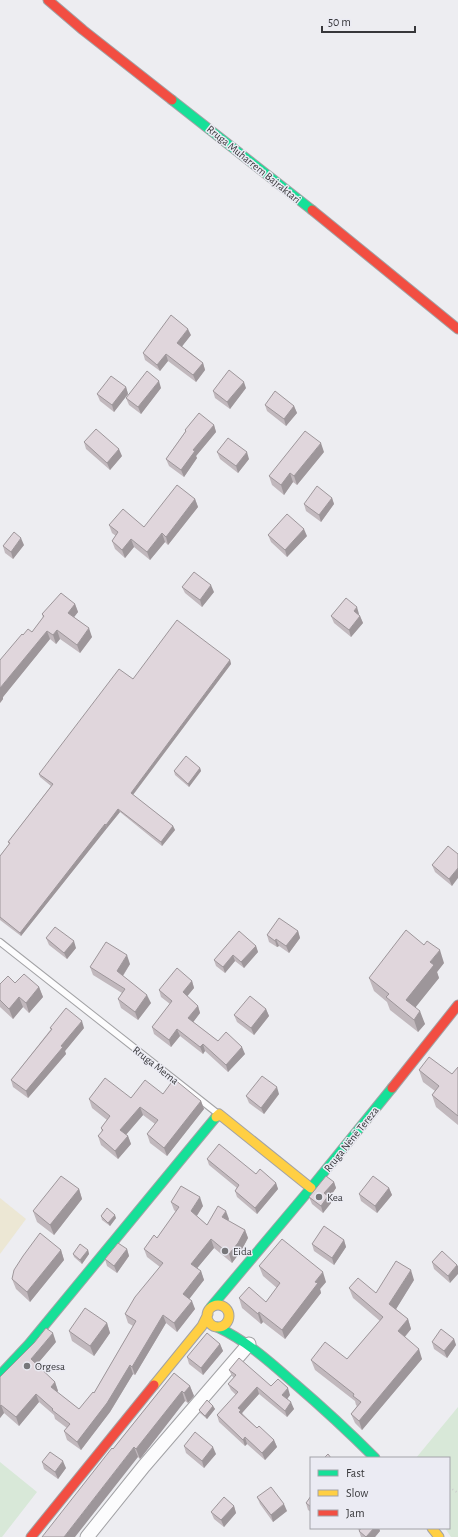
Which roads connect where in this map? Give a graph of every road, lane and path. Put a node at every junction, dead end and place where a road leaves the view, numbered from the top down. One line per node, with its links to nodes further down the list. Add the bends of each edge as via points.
1 (48, 0): 2 (street, Rruga Muharrem Bajraktari)
2 (458, 329)
3 (0, 942): 5 (lane, Rruga Mema)
4 (458, 1005): 6 (street, Rruga Nënë Tereza)
5 (219, 1114): 6 (street, Rruga Mema); 13 (street, via 29,1344)
6 (311, 1188): 7 (street, Rruga Nënë Tereza)
7 (242, 1272): 8 (street, Rruga Nënë Tereza); 9 (street, Rruga Nënë Tereza, via 231,1293)
8 (209, 1311): 9 (street, via 221,1305); 10 (street, Rruga Nënë Tereza); 11 (street, via 209,1321)
9 (229, 1314): 11 (street, via 225,1325); 12 (street, via 236,1330)
10 (202, 1326): 11 (street); 16 (street, Rruga Nënë Tereza)
11 (216, 1326): 12 (street)
12 (249, 1344): 14 (street, via 331,1415); 17 (street)
13 (0, 1375)
14 (374, 1457)
15 (433, 1529): 18 (street)
16 (31, 1537)
17 (87, 1537)
18 (439, 1537)

